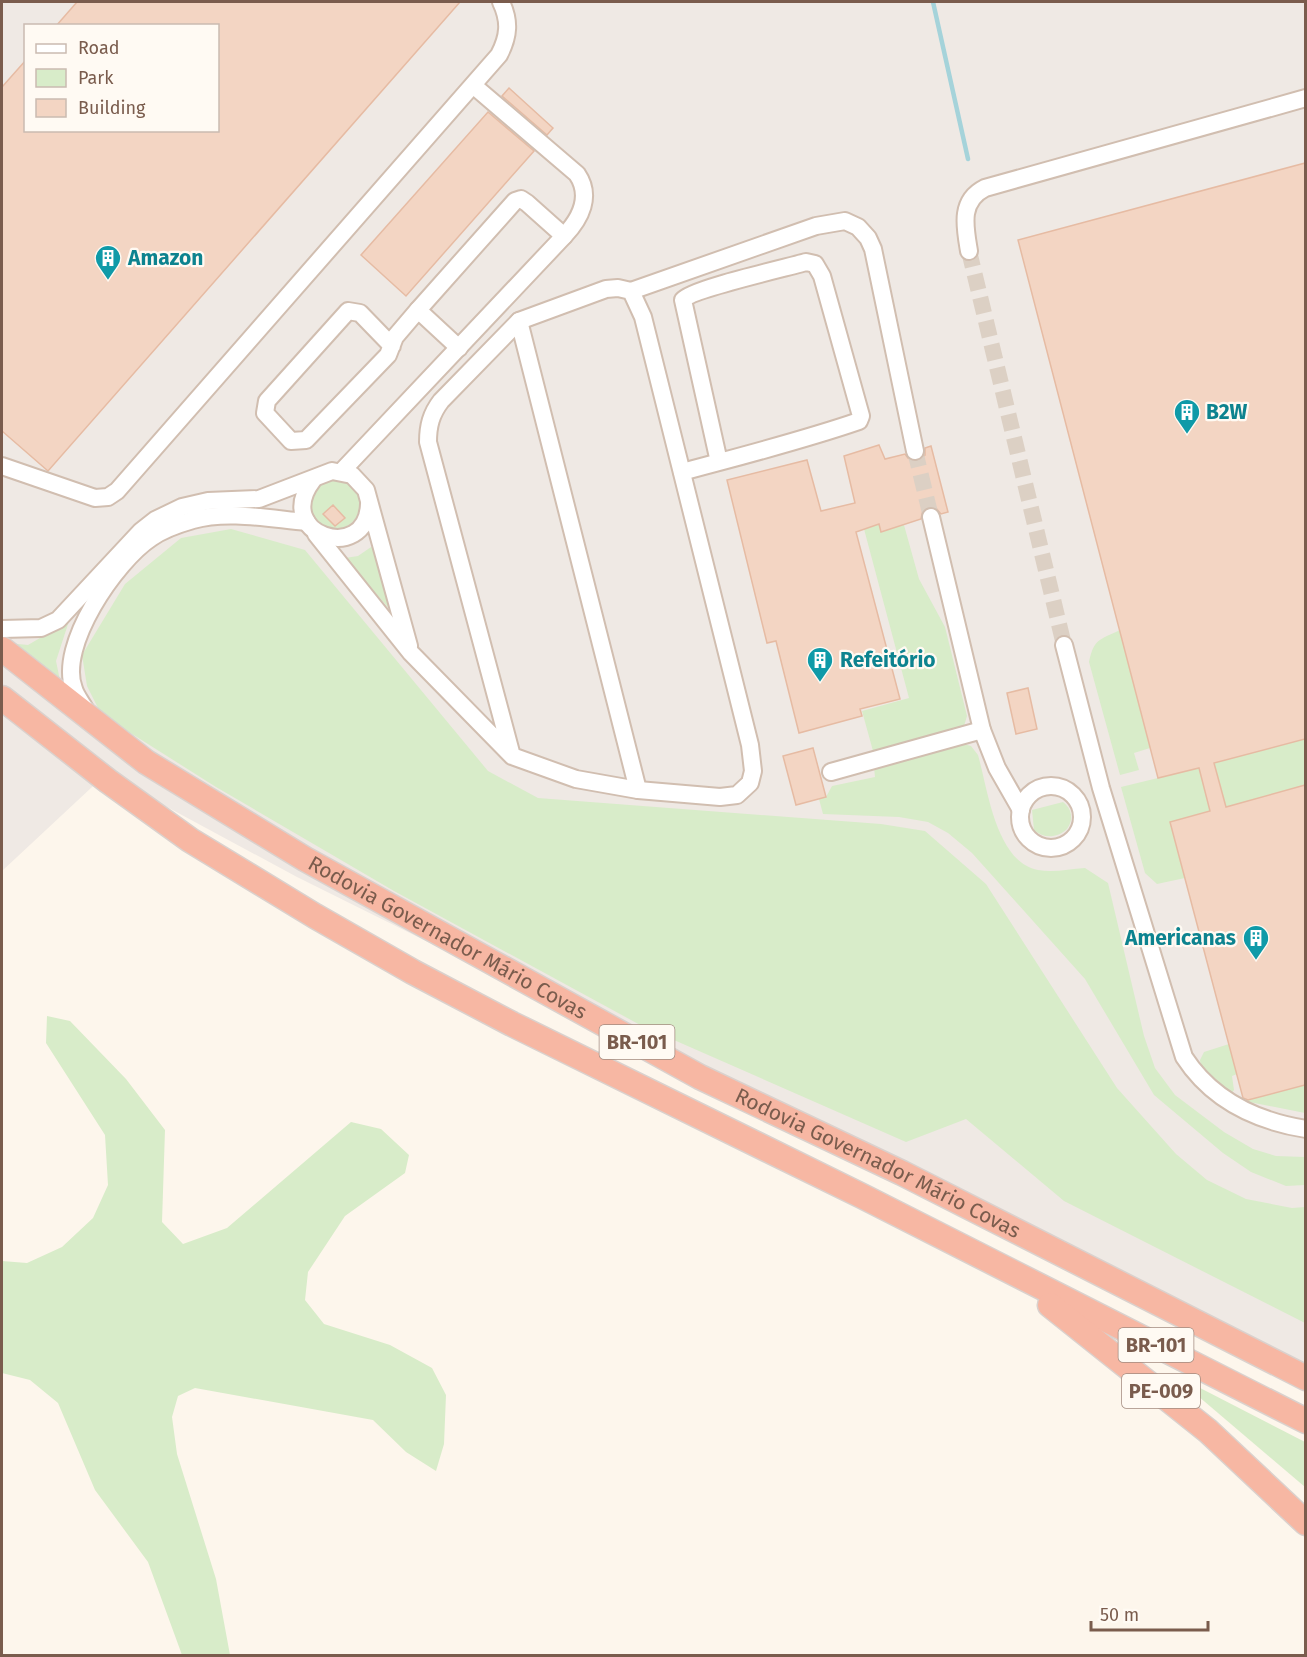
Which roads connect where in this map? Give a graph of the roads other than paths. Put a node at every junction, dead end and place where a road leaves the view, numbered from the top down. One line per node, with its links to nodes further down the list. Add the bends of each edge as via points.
1 (501, 2): 2 (lane, via 508,27 506,42)
2 (474, 86): 4 (lane, via 584,184 581,212); 13 (lane, via 117,491 95,498)
3 (1305, 98): 5 (lane, via 984,188 972,196 965,217)
4 (564, 236): 7 (lane, via 526,202 515,201); 10 (lane)
5 (969, 250)
6 (631, 291): 8 (lane, via 606,290); 11 (lane, via 816,226 846,222 858,227 868,238 879,269); 15 (lane, via 643,316)
7 (418, 310): 9 (lane, via 395,336); 10 (lane)
8 (519, 321): 27 (lane, via 433,411 428,442); 29 (lane)
9 (392, 346): 9 (lane, via 360,313 348,311 267,400 265,413 291,441 306,440 388,356)
10 (459, 348): 14 (lane)
11 (915, 451)
12 (719, 462): 12 (lane, via 859,421 861,416 822,276 815,264 806,262 691,293 683,300); 15 (lane)
13 (2, 466)
14 (342, 471): 16 (lane, via 321,474); 17 (lane, via 361,481)
15 (682, 472): 29 (lane, via 750,745 753,771 745,789 730,796)
16 (313, 480): 19 (lane, via 303,498 303,510); 20 (lane, via 259,499 208,501 182,507 141,531 58,620 41,628)
17 (369, 500): 19 (lane, via 369,512 357,531 335,539); 23 (lane)
18 (931, 517): 26 (lane)
19 (311, 528): 23 (lane); 25 (lane, via 233,517 194,519 151,538 136,551 86,614 72,648 73,688)
20 (2, 629)
21 (1065, 645): 30 (lane)
22 (2, 649): 25 (highway, Rodovia Governador Mário Covas / BR-101)
23 (411, 653): 27 (lane)
24 (2, 698): 34 (highway, Rodovia Governador Mário Covas / BR-101, via 108,782 190,840 315,916 512,1024)
25 (92, 720): 35 (highway, Rodovia Governador Mário Covas / BR-101, via 146,762 305,859 700,1077 902,1173)
26 (982, 730): 28 (lane); 31 (lane, via 997,768)
27 (512, 756): 29 (lane, via 576,779)
28 (831, 772)
29 (638, 790)
30 (1107, 807): 32 (lane); 33 (lane, via 1184,1057 1202,1081 1238,1108)
31 (1021, 810): 32 (lane, via 1035,790 1052,786 1069,792); 32 (lane, via 1025,834 1044,848 1068,844 1081,824)
32 (1082, 812)
33 (1305, 1129)
34 (1005, 1271): 36 (highway, Rodovia Governador Mário Covas / BR-101); 37 (highway, PE-009, via 1168,1396 1273,1489)
35 (1305, 1378)
36 (1305, 1421)
37 (1305, 1523)

